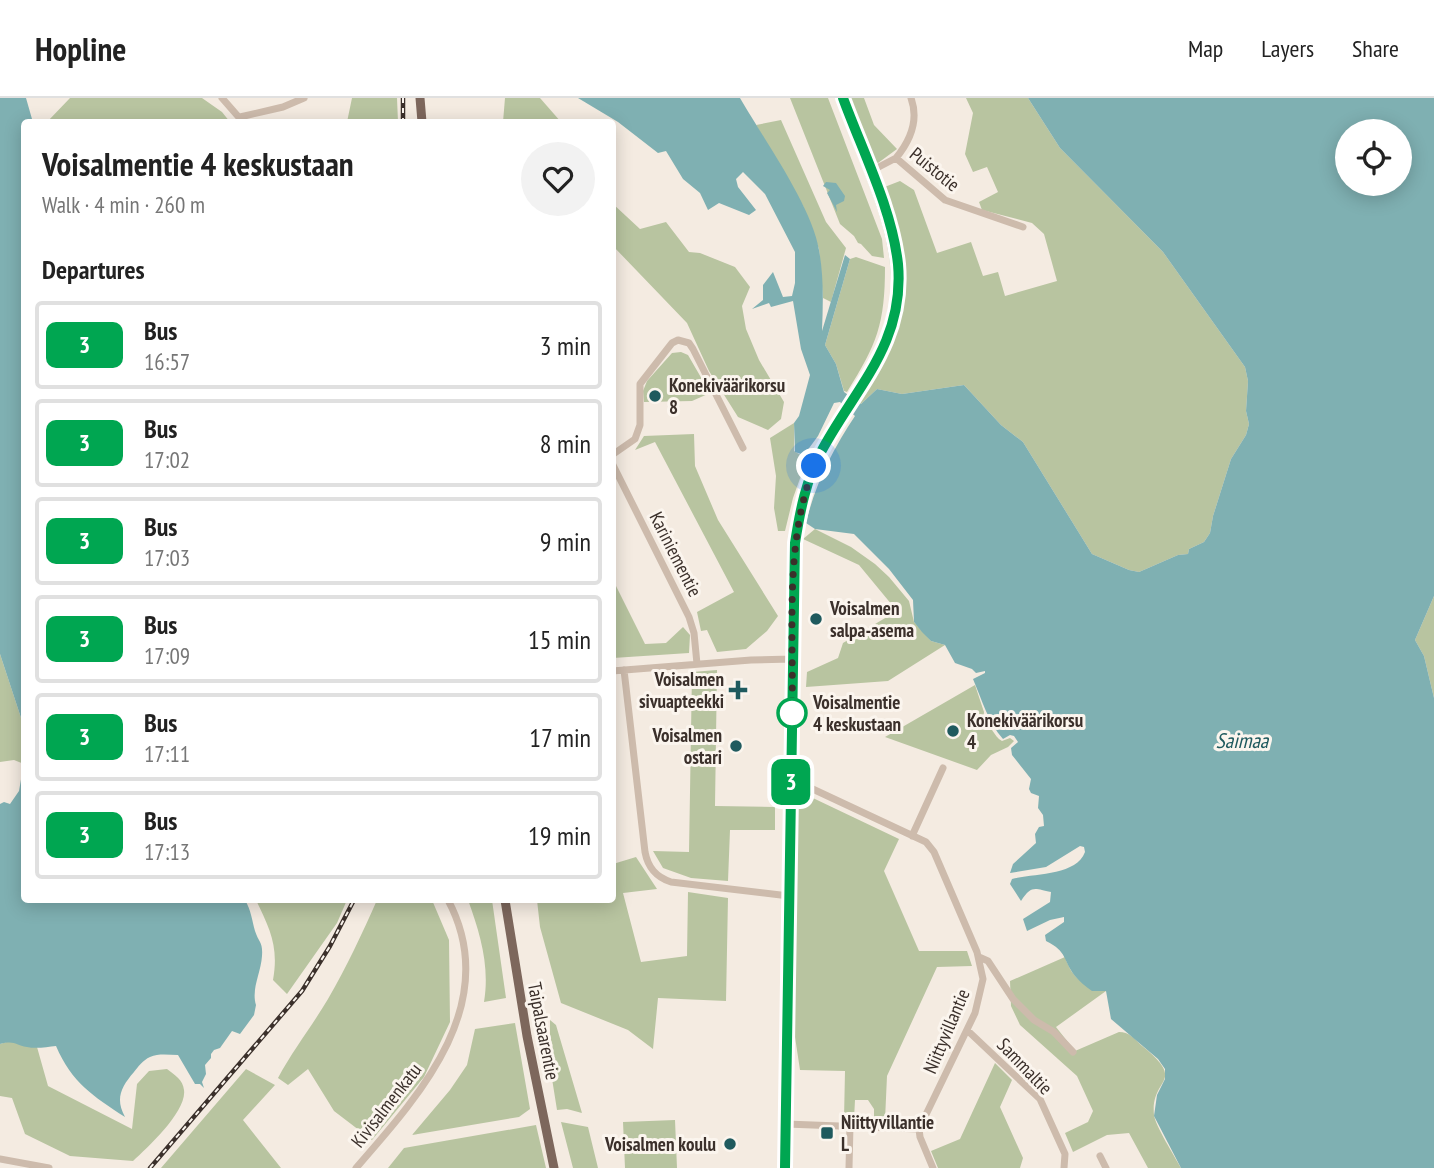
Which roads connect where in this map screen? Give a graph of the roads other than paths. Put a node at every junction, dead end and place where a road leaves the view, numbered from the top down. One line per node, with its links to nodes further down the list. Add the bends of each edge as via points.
1 (222, 98): 6 (street)
2 (304, 98): 7 (street)
3 (419, 98): 8 (main road)
4 (843, 98): 10 (street)
5 (911, 98): 9 (street, via 914,122)
6 (241, 119)
7 (245, 119)
8 (422, 119)
9 (896, 158): 10 (street, Puistotie); 11 (street, Puistotie, via 945,200)
10 (870, 171): 15 (street, via 893,237 898,266 895,312 885,346 814,466 802,503 795,543)
11 (1023, 227)
12 (743, 448): 13 (street, via 689,342 678,340 640,384 640,425 635,439)
13 (616, 451)
14 (616, 471): 16 (street, Kariniementie, via 689,617)
15 (792, 659): 16 (street); 20 (street)
16 (696, 664): 17 (street)
17 (624, 670): 18 (street); 22 (street, via 650,868 671,881)
18 (616, 671)
19 (943, 768): 21 (street)
20 (791, 781): 21 (street, Niittyvillantie); 22 (street)
21 (912, 836): 25 (street, Niittyvillantie, via 934,852)
22 (789, 896): 28 (street)
23 (449, 903): 34 (street, Kivisalmenkatu, via 464,941 466,962 456,1023 419,1094)
24 (505, 903): 35 (main road, Taipalsaarentie)
25 (979, 957): 26 (street, Niittyvillantie, via 982,989); 27 (street, via 988,961 1020,1006)
26 (967, 1030): 30 (street, Niittyvillantie); 39 (street, Sammaltie, via 1040,1099 1065,1154)
27 (1073, 1052)
28 (786, 1124): 29 (street); 36 (street)
29 (850, 1125): 30 (street); 37 (street)
30 (919, 1129): 38 (street)
31 (1100, 1156): 40 (street)
32 (0, 1159): 33 (street)
33 (49, 1168)
34 (356, 1168)
35 (554, 1168)
36 (785, 1168)
37 (849, 1168)
38 (933, 1168)
39 (1064, 1168)
40 (1106, 1168)

